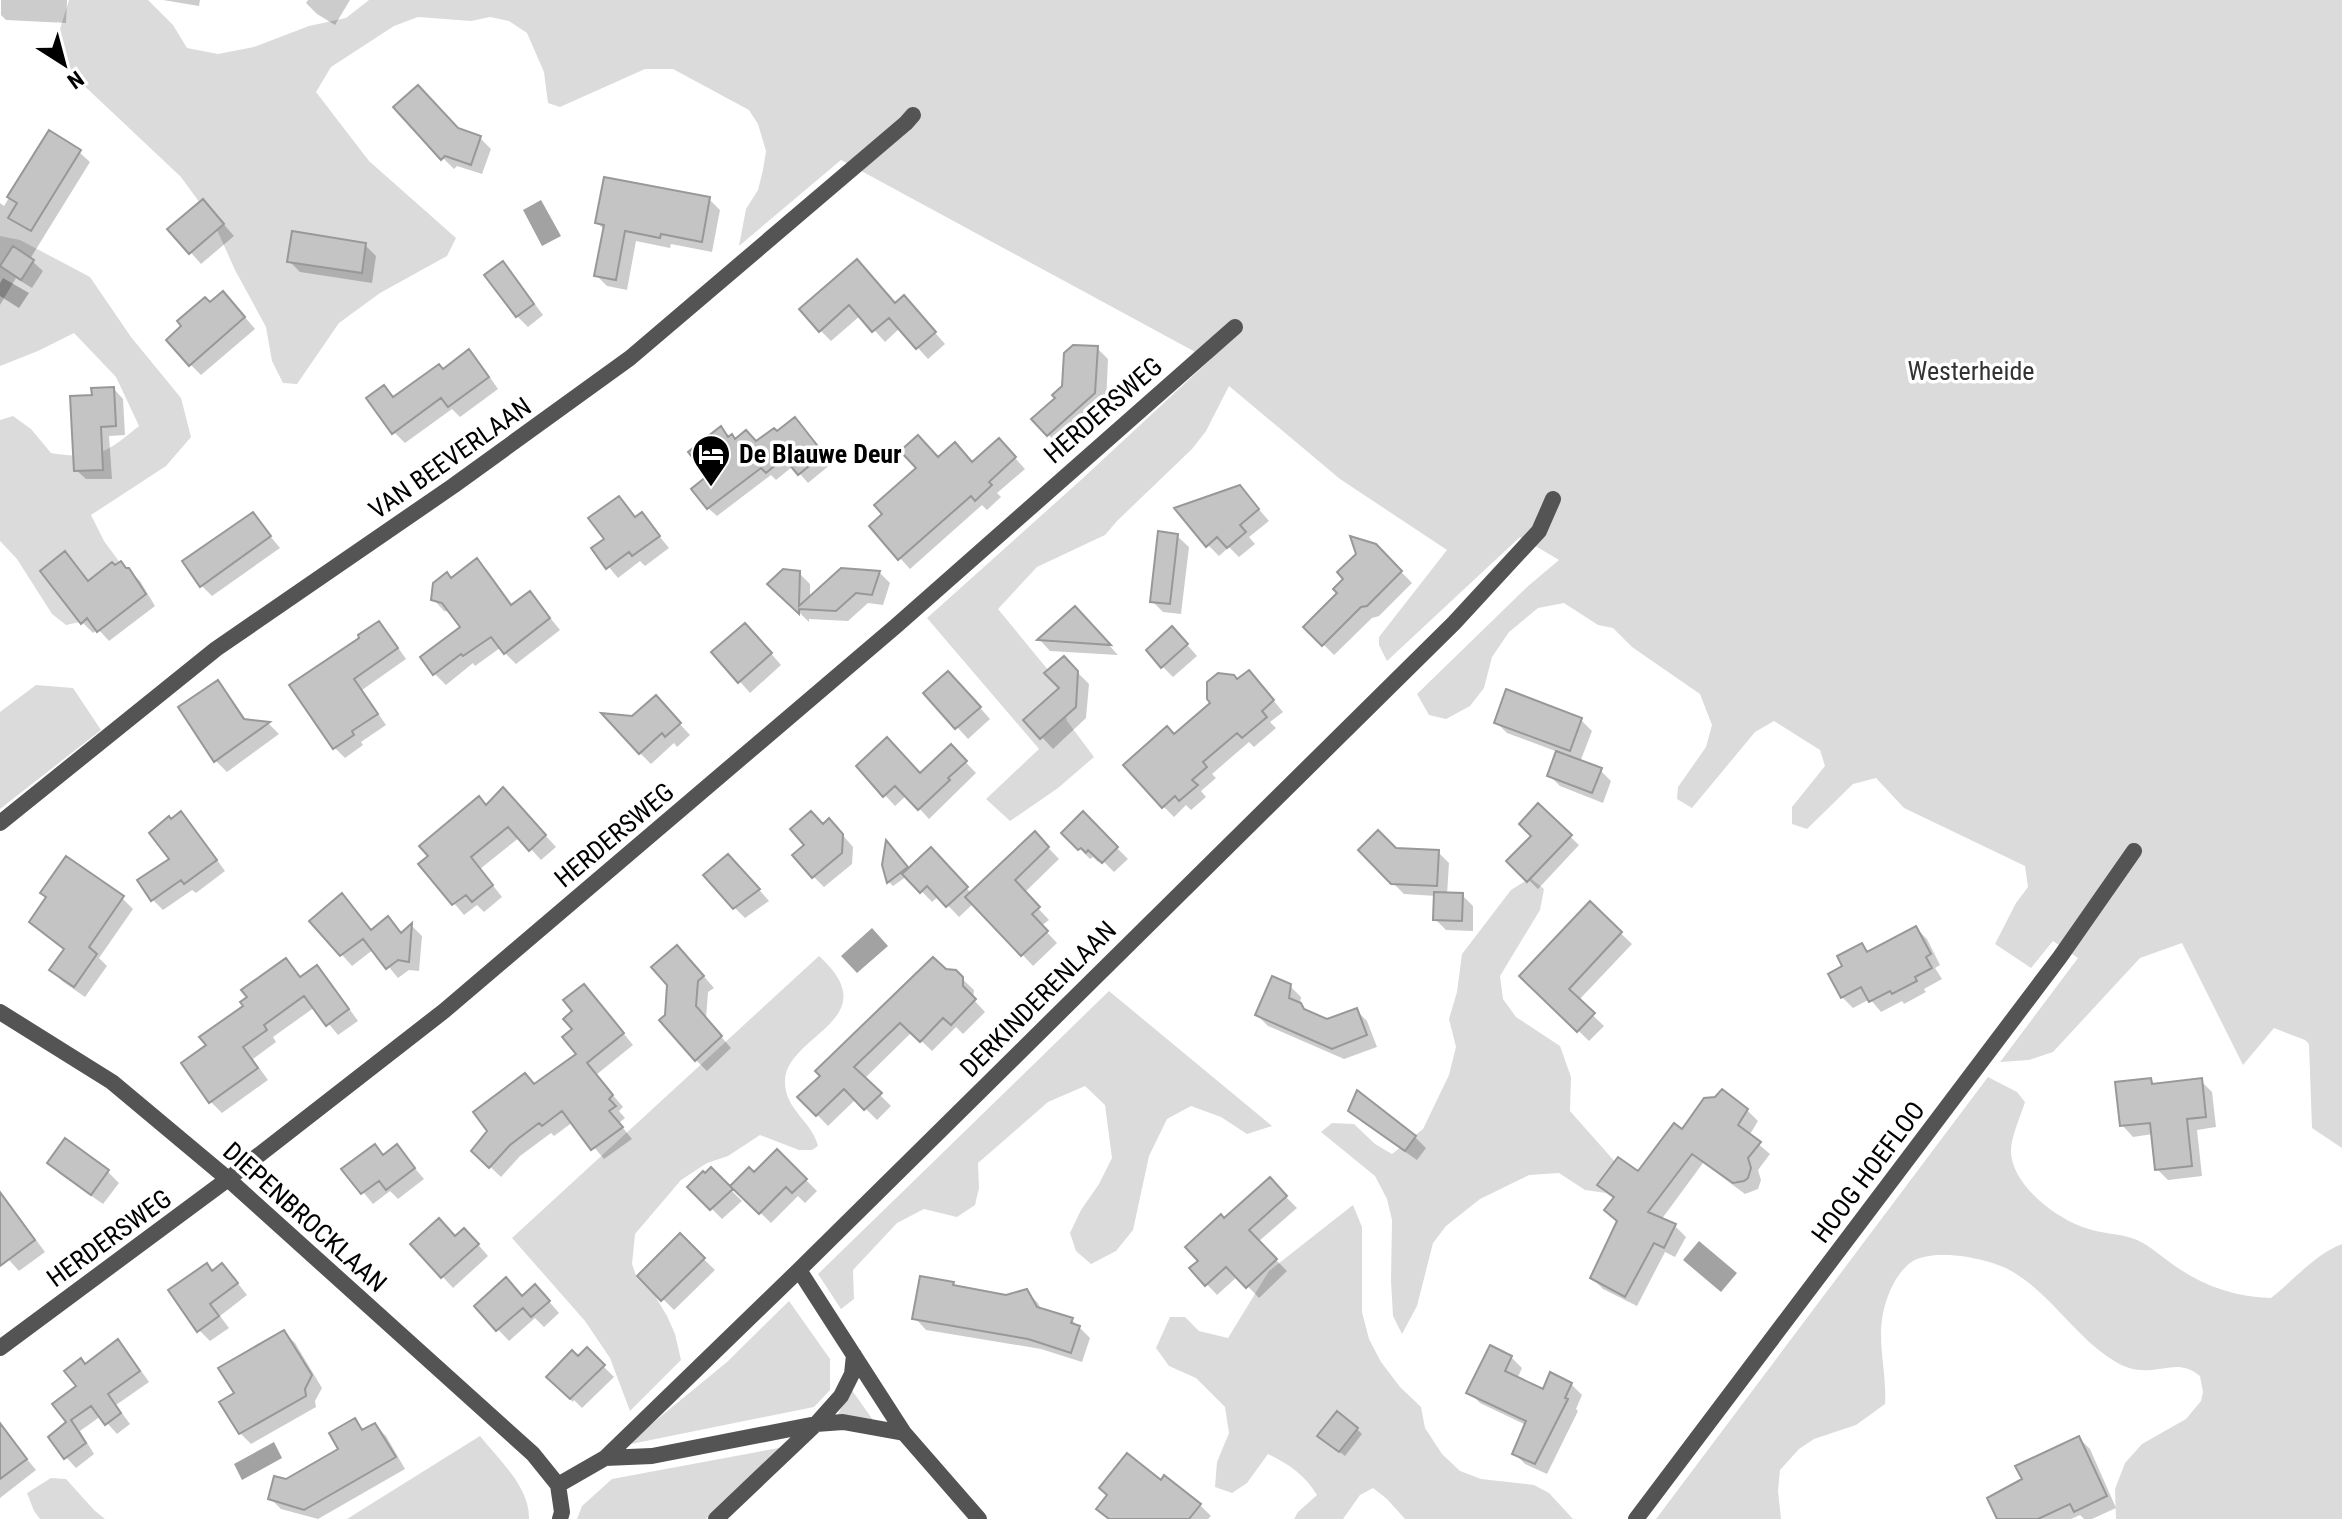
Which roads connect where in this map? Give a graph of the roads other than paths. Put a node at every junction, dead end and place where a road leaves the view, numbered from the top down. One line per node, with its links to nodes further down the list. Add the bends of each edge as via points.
1 (913, 115): 4 (street, VAN BEEVERLAAN, via 630,358 216,649)
2 (1235, 327): 7 (street, HERDERSWEG, via 896,626 444,1011)
3 (1553, 499): 8 (street, DERKINDERENLAAN, via 1539,531 1454,623)
4 (0, 823)
5 (2134, 851): 18 (street, HOOG HOEFLOO, via 2060,957)
6 (0, 1012): 7 (street, DIEPENBROCKLAAN, via 112,1082)
7 (228, 1179): 9 (street, HERDERSWEG); 14 (street, DIEPENBROCKLAAN, via 533,1454)
8 (799, 1270): 10 (street); 13 (street, DERKINDERENLAAN)
9 (0, 1348)
10 (854, 1355): 11 (street, via 841,1396); 12 (street)
11 (816, 1424): 12 (street, via 843,1422); 13 (street, via 652,1456); 16 (street)
12 (904, 1433): 17 (street)
13 (605, 1458): 14 (street, DERKINDERENLAAN)
14 (558, 1485): 15 (street)
15 (560, 1519)
16 (716, 1519)
17 (979, 1519)
18 (1636, 1519)

